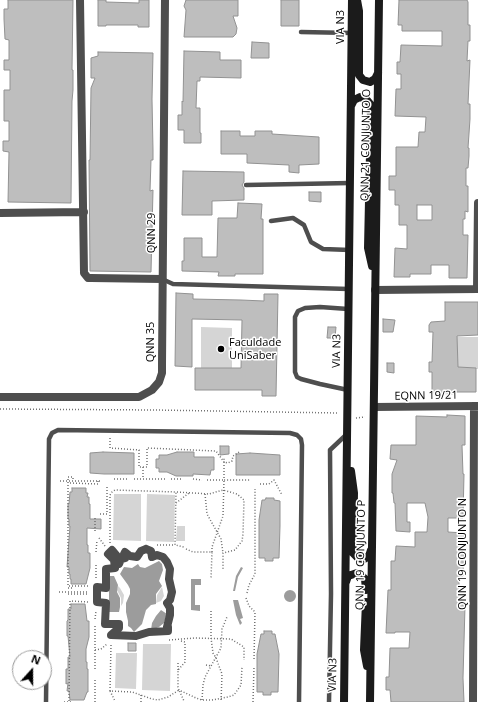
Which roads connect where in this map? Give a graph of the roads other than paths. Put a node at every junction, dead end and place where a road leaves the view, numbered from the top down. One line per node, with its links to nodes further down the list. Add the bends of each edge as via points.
1 (80, 0): 13 (street)
2 (165, 0): 17 (street, QNN 29)
3 (352, 0): 7 (main road, VIA N3)
4 (357, 0): 8 (main road, via 359,75 370,82)
5 (378, 0): 8 (main road, QNN 21 CONJUNTO O)
6 (301, 32): 7 (lane)
7 (352, 33): 9 (main road, VIA N3)
8 (378, 73): 18 (main road, QNN 21 CONJUNTO O)
9 (351, 107): 10 (main road, VIA N3); 18 (main road, via 354,100 360,97 366,99 370,105 368,248)
10 (350, 183): 11 (lane); 16 (main road, VIA N3)
11 (246, 185)
12 (478, 203): 20 (street)
13 (84, 212): 14 (street); 17 (street, via 85,276)
14 (0, 213)
15 (271, 221): 16 (lane, via 293,218 304,225 311,242 323,249)
16 (350, 250): 19 (main road, VIA N3)
17 (162, 279): 19 (lane, via 173,284); 24 (street, QNN 35, via 162,373 152,390 140,397)
18 (376, 280): 21 (main road, QNN 21 CONJUNTO O)
19 (349, 289): 22 (main road, VIA N3)
20 (477, 289): 21 (street)
21 (375, 290): 26 (main road)
22 (348, 308): 23 (main road, VIA N3); 23 (lane, via 305,308 298,311 295,325 297,376)
23 (348, 390): 27 (main road, VIA N3)
24 (0, 397)
25 (476, 406): 26 (street, EQNN 19/21); 37 (street, QNN 19 CONJUNTO N)
26 (374, 412): 28 (main road, QNN 19 CONJUNTO P)
27 (347, 438): 28 (main road, via 354,493 353,553 364,559 369,556); 29 (main road, VIA N3); 34 (lane, via 330,450)
28 (371, 550): 31 (main road, QNN 19 CONJUNTO P)
29 (346, 582): 31 (main road, via 348,576 357,573 363,576 366,582 364,650); 35 (main road, VIA N3)
30 (97, 583): 30 (street, via 97,602 106,603 105,624 119,624 111,635 136,636 168,631 170,608 167,603 172,592 170,570 163,557 152,557 146,549 141,551 138,557 125,552 125,558 121,559 119,564 112,550 108,554 114,560 116,568 106,569 106,588)
31 (370, 680): 36 (main road, QNN 19 CONJUNTO P)
32 (46, 702): 33 (lane, via 49,439 52,433 58,430 290,433 301,439)
33 (299, 702)
34 (329, 702)
35 (344, 702)
36 (370, 702)
37 (473, 702)

